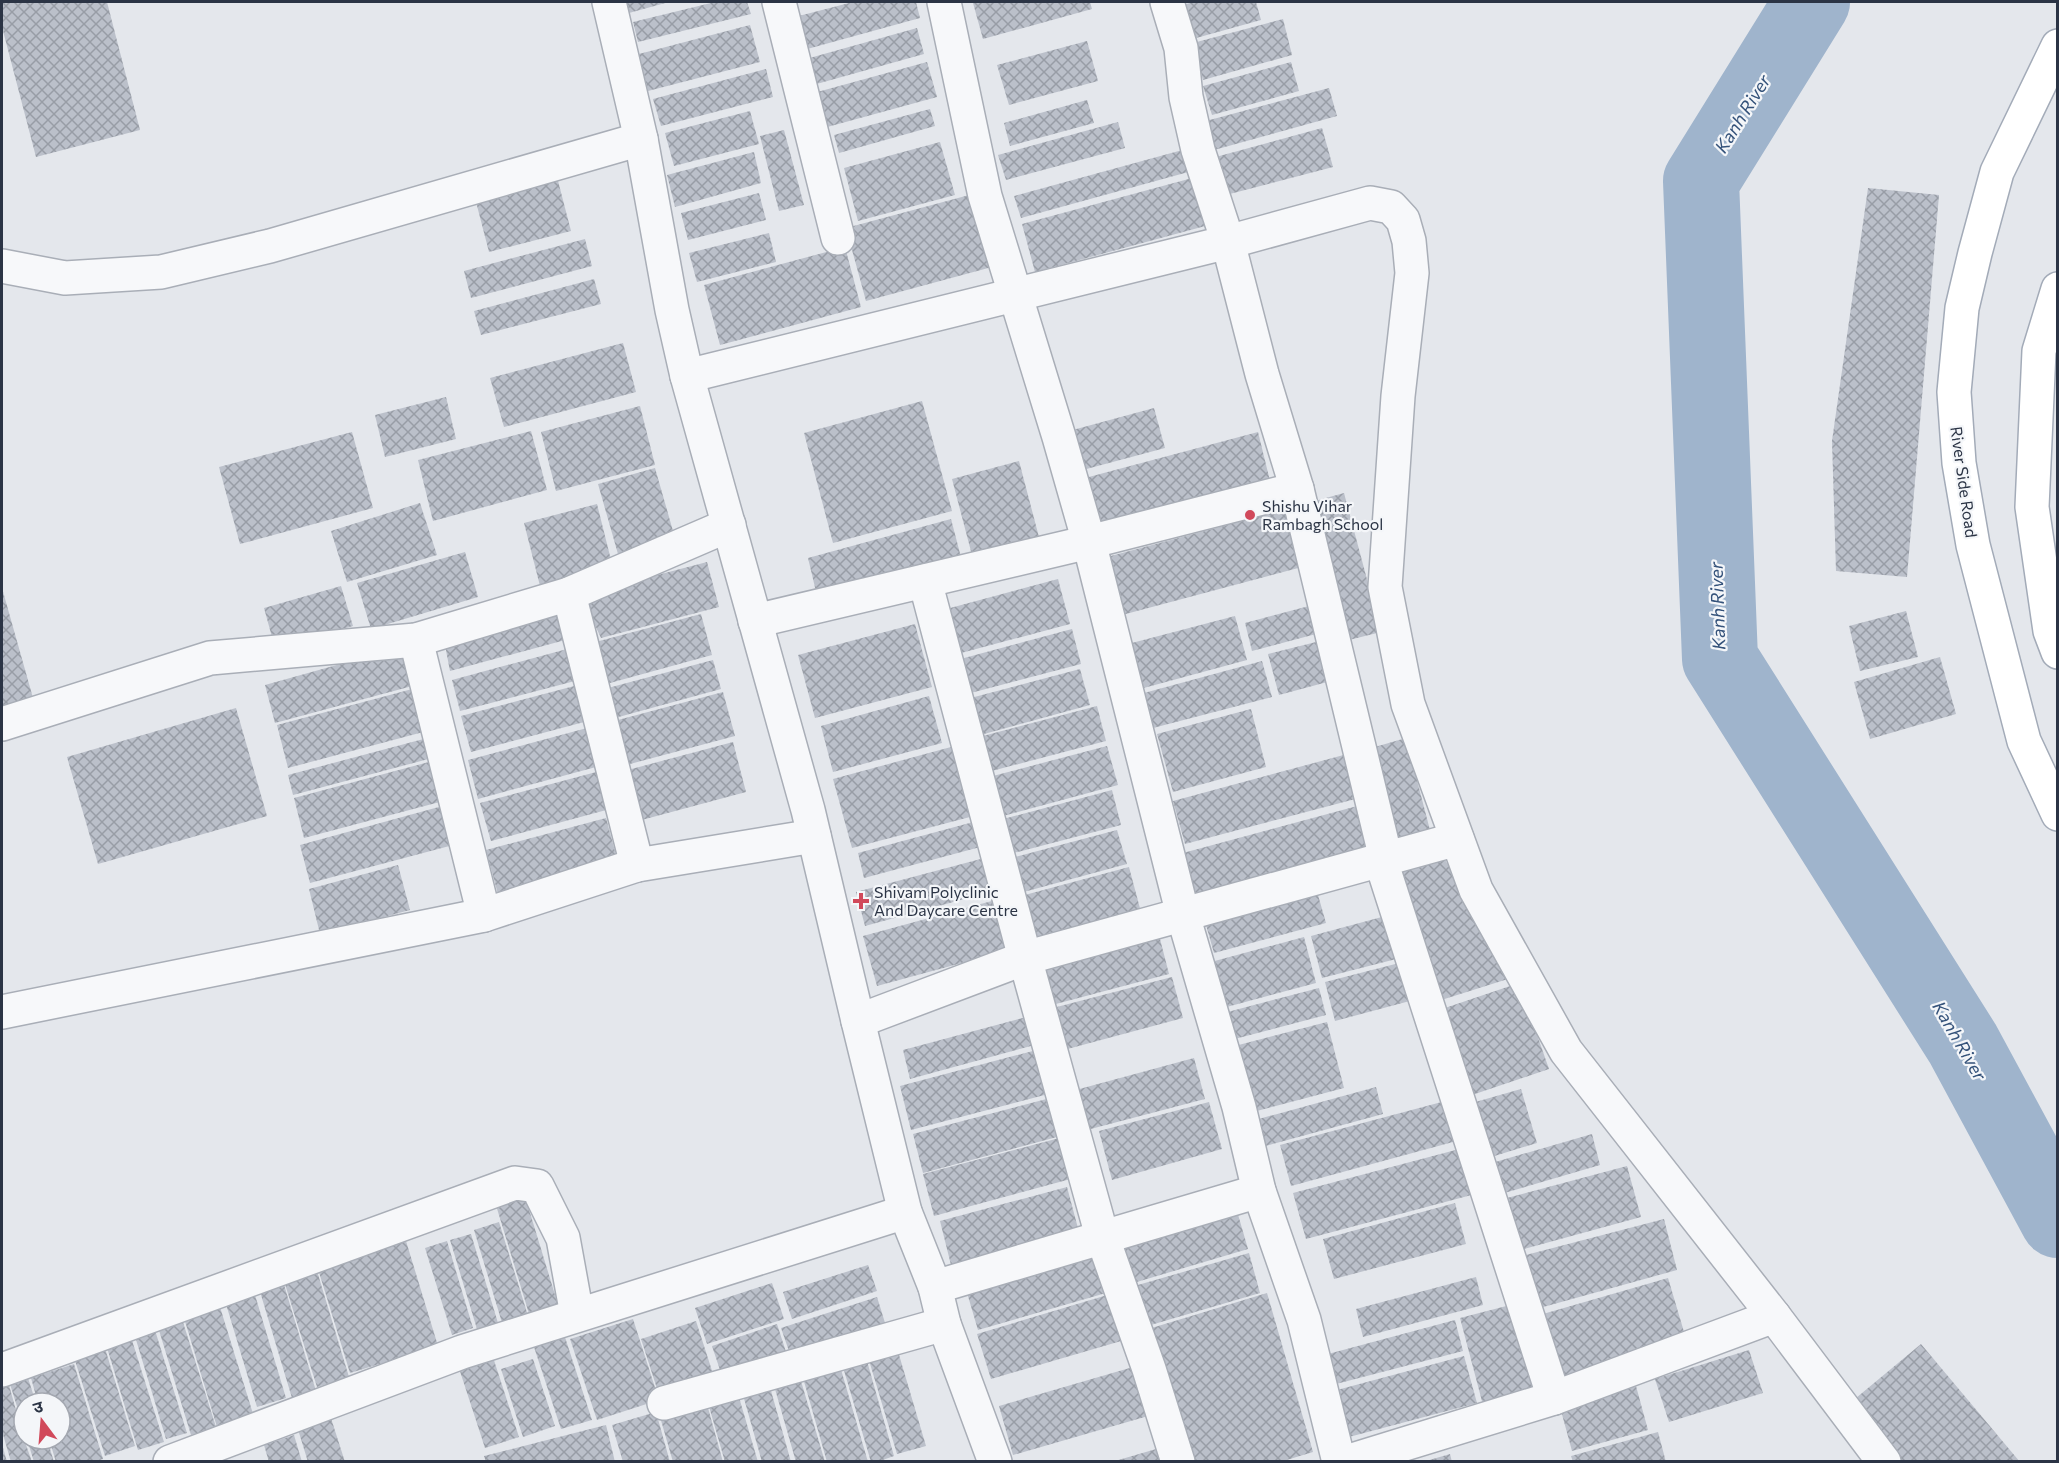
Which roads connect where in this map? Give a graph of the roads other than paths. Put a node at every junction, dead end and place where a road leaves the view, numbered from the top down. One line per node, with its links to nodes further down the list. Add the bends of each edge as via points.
1 (609, 2): 6 (street)
2 (779, 2): 7 (street)
3 (944, 2): 11 (street, via 985,196)
4 (1167, 2): 8 (street, via 1180,48 1198,150)
5 (2058, 46): 22 (main road, River Side Road, via 1997,172 1962,308 1954,392 1959,463 1973,545 2024,741)
6 (641, 139): 9 (street, via 270,246 161,272 65,278); 12 (street)
7 (838, 238)
8 (1228, 243): 11 (street); 13 (street); 24 (street, via 1370,203 1391,207 1403,220 1410,241 1412,273 1398,396 1385,587 1408,704)
9 (2, 266)
10 (2058, 289): 20 (main road, via 2039,351 2032,507 2050,631)
11 (1016, 296): 12 (street); 15 (street)
12 (687, 376): 14 (street)
13 (1296, 489): 15 (street); 25 (street)
14 (729, 525): 17 (street); 18 (street)
15 (1089, 542): 16 (street); 28 (street)
16 (925, 581): 18 (street); 29 (street)
17 (569, 594): 19 (street); 26 (street)
18 (755, 621): 23 (street)
19 (416, 640): 21 (street, via 210,658); 27 (street)
20 (2058, 652)
21 (2, 724)
22 (2058, 814)
23 (814, 836): 26 (street); 31 (street)
24 (1457, 839): 25 (street); 37 (street, via 1476,890 1566,1051)
25 (1384, 860): 28 (street); 40 (street)
26 (637, 865): 27 (street)
27 (484, 915): 30 (street)
28 (1183, 915): 29 (street); 32 (street, via 1239,1107)
29 (1025, 958): 31 (street); 34 (street)
30 (2, 1011)
31 (858, 1022): 33 (street)
32 (1259, 1191): 34 (street); 45 (street, via 1304,1320)
33 (905, 1212): 35 (street); 36 (street)
34 (1102, 1236): 35 (street); 44 (street)
35 (935, 1287): 38 (street)
36 (577, 1315): 39 (street, via 562,1238 537,1186 515,1183); 42 (street, via 462,1352)
37 (1774, 1316): 40 (street); 47 (street)
38 (944, 1324): 41 (street); 43 (street)
39 (2, 1370)
40 (1554, 1398): 46 (street)
41 (664, 1403)
42 (170, 1461)
43 (994, 1461)
44 (1178, 1461)
45 (1339, 1461)
46 (1346, 1461)
47 (1884, 1461)

